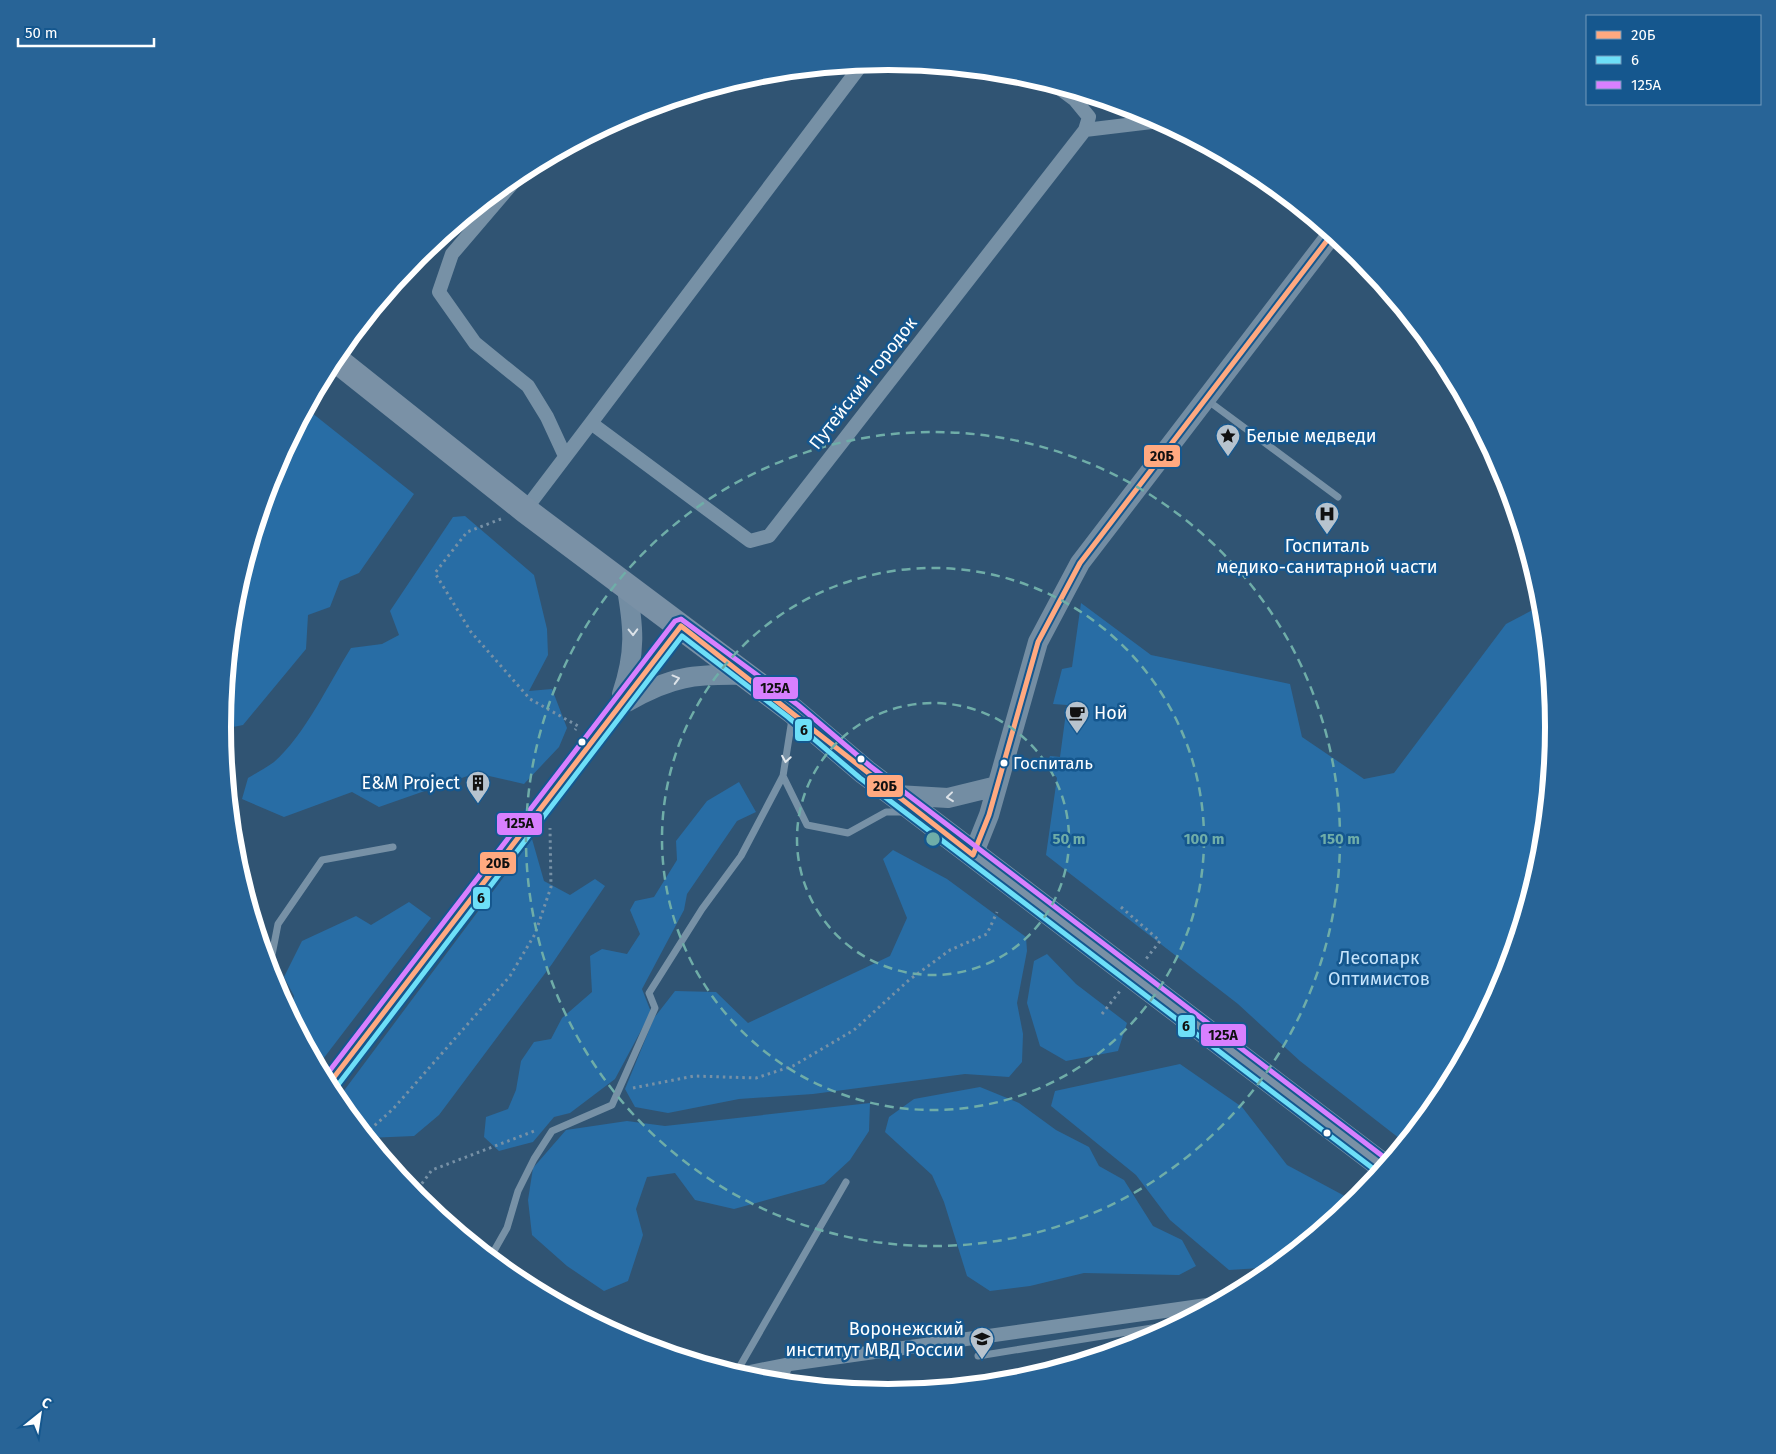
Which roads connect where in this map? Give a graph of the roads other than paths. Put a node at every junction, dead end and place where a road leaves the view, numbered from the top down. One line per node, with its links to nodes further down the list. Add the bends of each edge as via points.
1 (857, 71): 9 (street)
2 (1069, 95): 4 (street, via 1089,117)
3 (1145, 123): 4 (street)
4 (1085, 130): 9 (street, Путейский городок, via 769,536 750,542)
5 (501, 197): 10 (street, via 452,254 439,292 475,343 528,386)
6 (1328, 239): 8 (street)
7 (341, 364): 12 (highway)
8 (1206, 400): 11 (lane); 19 (street, via 1080,564 1038,642)
9 (591, 423): 10 (street)
10 (565, 456): 12 (street)
11 (1338, 498)
12 (525, 510): 13 (highway)
13 (626, 584): 14 (highway); 16 (street, one-way to 16, via 633,623 633,657)
14 (681, 626): 15 (highway); 16 (street)
15 (745, 674): 16 (street, one-way to 15, via 669,681 690,676); 17 (highway)
16 (617, 708): 25 (street)
17 (793, 711): 18 (lane, one-way to 18); 20 (highway)
18 (783, 776): 21 (lane, via 807,825 848,833 886,812); 28 (lane, via 741,856 702,909 650,993 655,1008 612,1105 552,1131 518,1192 507,1228)
19 (997, 786): 20 (street, one-way to 20, via 948,798); 23 (street)
20 (897, 795): 21 (highway)
21 (918, 812): 23 (highway)
22 (393, 847): 24 (lane, via 322,860 278,924)
23 (973, 855): 26 (highway)
24 (272, 954)
25 (332, 1076)
26 (1379, 1163)
27 (846, 1182): 33 (lane)
28 (493, 1252)
29 (1197, 1306): 32 (street)
30 (1152, 1328): 31 (lane)
31 (978, 1356)
32 (790, 1364): 34 (street); 35 (lane)
33 (740, 1367)
34 (758, 1370)
35 (786, 1375)

